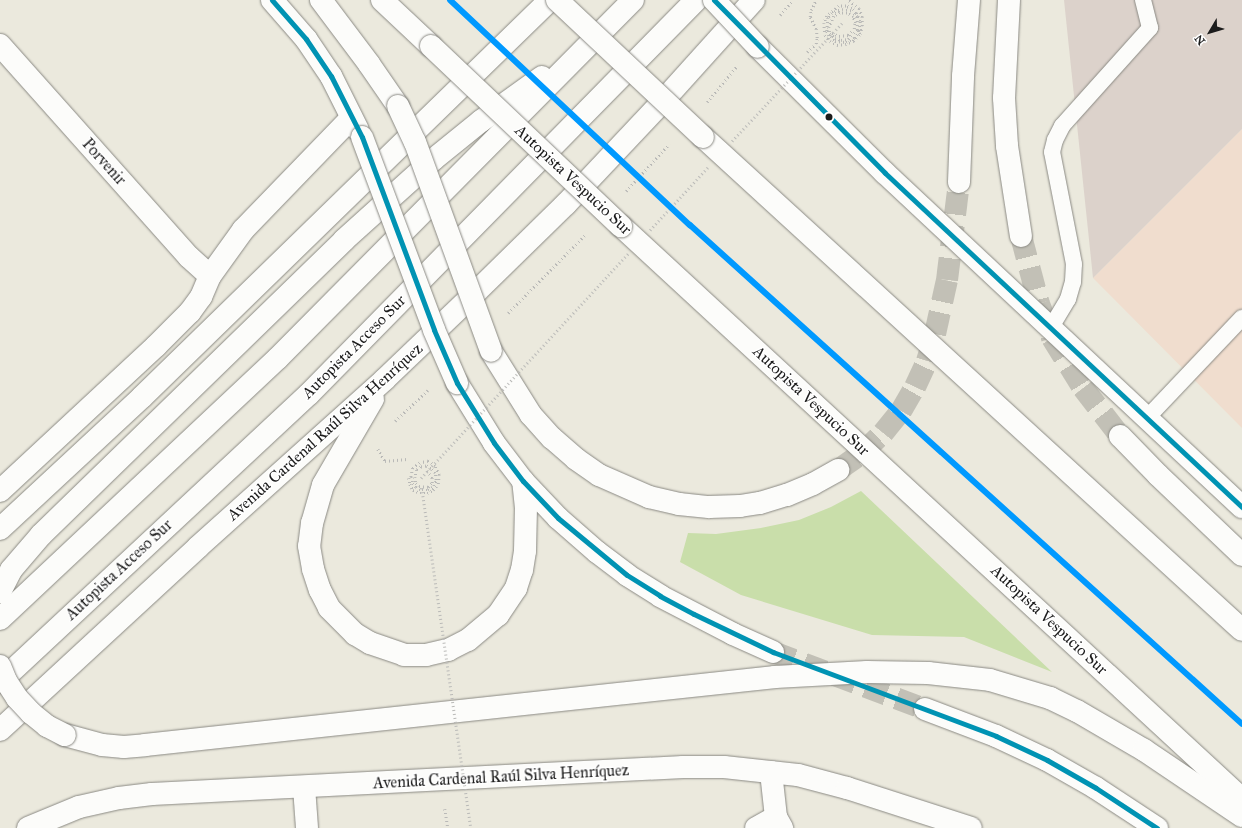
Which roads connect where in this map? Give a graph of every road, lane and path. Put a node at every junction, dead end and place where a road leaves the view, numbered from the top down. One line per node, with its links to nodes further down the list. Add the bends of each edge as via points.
1 (272, 0): 23 (main road, via 306,39 331,76)
2 (321, 0): 40 (main road, bridge, via 398,106 415,142 492,351 531,415 552,438 599,475 649,497 679,504 709,507 760,503 787,495)
3 (382, 0): 59 (main road, Autopista Vespucio Sur, bridge, via 621,226)
4 (550, 0): 47 (main road, via 142,397)
5 (557, 0): 51 (main road, bridge, via 703,137)
6 (633, 0): 19 (main road)
7 (696, 0): 54 (main road, Autopista Acceso Sur, via 309,394)
8 (754, 0): 33 (main road, Avenida Cardenal Raúl Silva Henríquez, via 566,204)
9 (793, 0): 16 (path)
10 (816, 0): 20 (path, via 810,17 816,29 816,44)
11 (848, 0): 17 (path, bridge, via 859,9 862,17 860,34 853,41 845,44 833,44 825,35 824,23 827,16 839,6 852,8 860,21 859,31 854,38 846,42 835,41 830,37 827,31 828,18 832,13 843,9 851,11 857,17 857,30 848,38 835,38 830,33 829,27 834,16 840,13 847,13 853,17 854,29 848,35 839,36)
12 (969, 0): 25 (main road)
13 (1009, 0): 28 (main road, via 1004,98)
14 (1143, 0): 32 (lane, via 1150,28 1062,126 1055,140 1052,152 1074,264 1073,282 1068,299)
15 (716, 1): 32 (main road, bridge, via 758,47 885,173)
16 (776, 19)
17 (832, 33)
18 (0, 44): 29 (main road, Porvenir, via 189,257)
19 (581, 51): 49 (main road, via 481,121 388,199 23,555 11,570); 50 (main road, via 278,358)
20 (807, 52)
21 (742, 60): 22 (path)
22 (702, 107)
23 (351, 118): 29 (main road, via 243,230); 43 (main road, bridge, via 362,137 434,330 457,383 494,443)
24 (671, 142): 26 (path)
25 (959, 182)
26 (625, 193)
27 (588, 232): 31 (path)
28 (1021, 236)
29 (210, 276): 45 (main road, via 201,297 178,325)
30 (1242, 318): 35 (lane)
31 (503, 319)
32 (1050, 329): 35 (main road)
33 (385, 379): 43 (main road, via 324,485 312,523 309,546 313,569 329,608 355,634 386,650 404,655 426,655 448,650 486,627 508,602 522,570 526,510); 56 (main road, Avenida Cardenal Raúl Silva Henríquez)
34 (432, 386): 36 (path)
35 (1147, 418): 46 (main road)
36 (392, 424)
37 (1120, 436): 48 (main road)
38 (377, 446): 39 (path, via 385,461)
39 (407, 459)
40 (838, 470)
41 (427, 471): 44 (path, via 432,483)
42 (409, 478): 44 (path, bridge, via 413,490 427,494 438,484 439,475 435,466 428,461 413,468 413,483 422,490 434,486 434,473 426,466 421,466 417,470 416,483)
43 (523, 481): 52 (main road, via 558,518 627,575 694,614)
44 (422, 488): 66 (path, bridge)
45 (0, 491)
46 (1242, 508)
47 (0, 529)
48 (1242, 555)
49 (0, 592)
50 (0, 619)
51 (1242, 630)
52 (773, 652)
53 (0, 666): 61 (main road, bridge, via 10,686 31,713 47,726 65,735 102,745 145,745 775,677 867,672 928,673 990,680 1050,698 1076,711 1144,750)
54 (0, 682)
55 (925, 709): 69 (main road, via 996,736 1047,760)
56 (0, 730)
57 (771, 772): 58 (main road, Avenida Cardenal Raúl Silva Henríquez, via 724,767 683,767); 62 (main road); 68 (main road, Avenida Cardenal Raúl Silva Henríquez, via 798,775 847,788)
58 (304, 787): 63 (main road, Avenida Cardenal Raúl Silva Henríquez, via 152,794 119,798 79,807); 64 (main road)
59 (1242, 799)
60 (445, 806): 65 (path)
61 (1242, 816)
62 (779, 822): 67 (main road)
63 (28, 828)
64 (307, 828)
65 (448, 828)
66 (470, 828)
67 (756, 828)
68 (971, 828)
69 (1157, 828)

